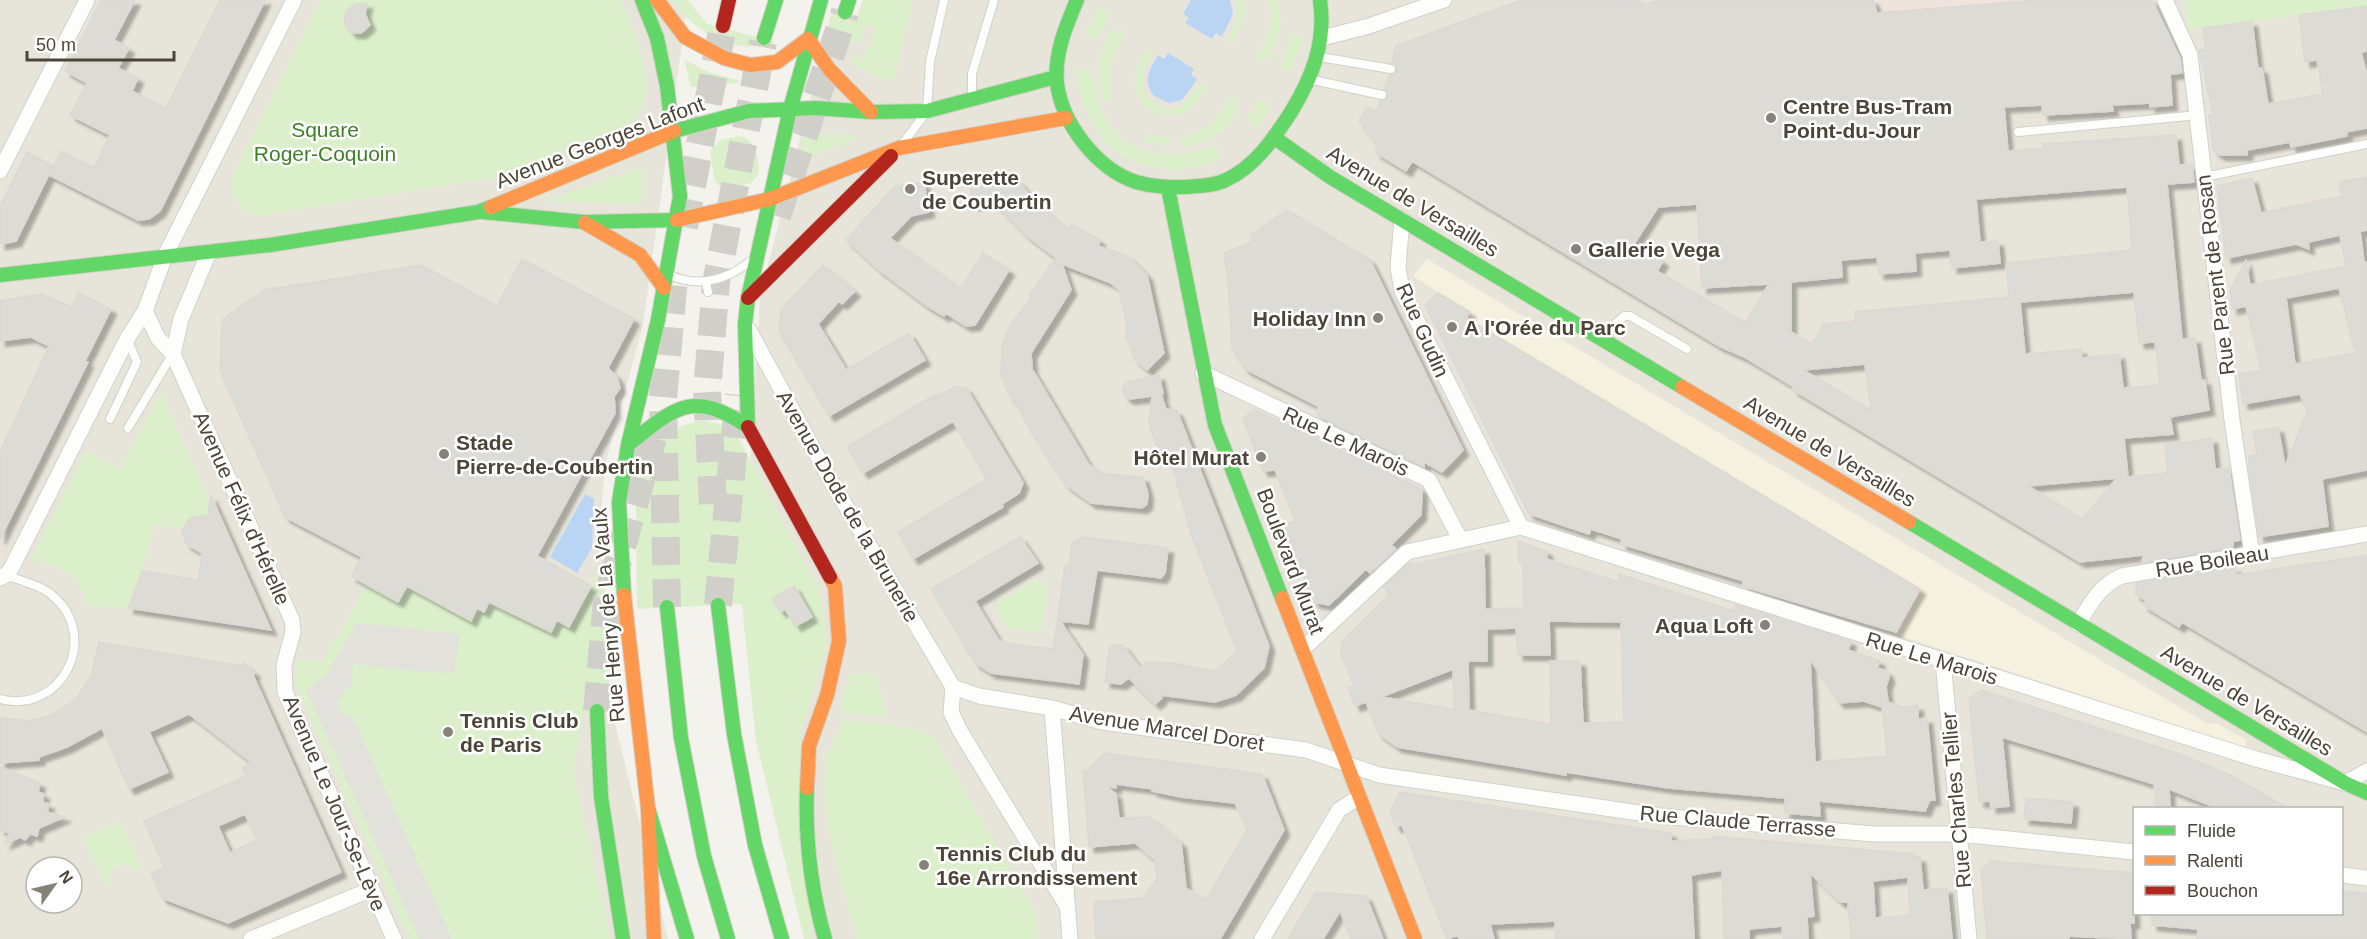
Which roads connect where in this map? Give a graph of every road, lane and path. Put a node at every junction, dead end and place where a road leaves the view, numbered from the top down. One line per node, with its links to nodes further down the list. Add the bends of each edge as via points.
1 (87, 0): 34 (street)
2 (294, 0): 44 (street)
3 (642, 0): 29 (main road, Rue Henry de La Vaulx, via 657,38)
4 (657, 0): 17 (main road, via 685,38 741,63 777,62)
5 (723, 0): 6 (main road, via 723,26)
6 (729, 0)
7 (776, 0): 15 (main road)
8 (821, 0): 17 (main road)
9 (944, 0): 25 (lane, via 930,62)
10 (994, 0): 23 (lane, via 972,74)
11 (1077, 0): 20 (main road, via 1059,42)
12 (1320, 0): 16 (main road)
13 (1444, 0): 16 (street)
14 (2165, 0): 35 (street, Rue Parent de Rosan, via 2190,55)
15 (764, 38)
16 (1322, 38): 18 (main road)
17 (808, 39): 24 (main road); 26 (main road, via 829,69)
18 (1319, 57): 19 (lane); 21 (main road)
19 (1391, 69)
20 (1056, 77): 23 (main road, Avenue Georges Lafont); 28 (main road)
21 (1311, 80): 22 (lane); 31 (main road)
22 (1382, 95)
23 (972, 98): 25 (main road, Avenue Georges Lafont)
24 (790, 108): 26 (main road, Avenue Georges Lafont); 29 (main road, Avenue Georges Lafont, via 749,111); 37 (main road)
25 (927, 111): 26 (main road, Avenue Georges Lafont); 33 (lane)
26 (871, 112)
27 (2188, 116): 30 (lane)
28 (1066, 118): 33 (main road, Avenue Georges Lafont); 36 (main road, via 1080,138 1123,178 1143,186)
29 (674, 131): 38 (main road, Avenue Georges Lafont); 39 (main road, Rue Henry de La Vaulx, via 680,196)
30 (2018, 132)
31 (1275, 138): 36 (main road, via 1256,160 1226,180 1207,186); 40 (main road, Avenue de Versailles)
32 (2367, 144): 35 (lane)
33 (899, 148): 37 (main road, Avenue Georges Lafont); 50 (main road)
34 (0, 171)
35 (2204, 177): 65 (street, Rue Parent de Rosan)
36 (1168, 188): 57 (main road, Boulevard Murat)
37 (770, 199): 39 (main road, Avenue Georges Lafont); 43 (main road)
38 (478, 212): 41 (main road, Avenue Georges Lafont); 42 (main road, Avenue Georges Lafont)
39 (677, 220): 41 (main road, Avenue Georges Lafont); 45 (main road, Rue Henry de La Vaulx)
40 (1402, 220): 53 (main road, Avenue de Versailles); 62 (street, Rue Gudin, via 1398,273 1402,291)
41 (584, 222): 48 (main road, via 640,255)
42 (209, 252): 44 (main road, Avenue Georges Lafont); 56 (street, via 181,319)
43 (758, 255): 47 (lane, via 741,268); 50 (main road)
44 (165, 256): 46 (main road, Avenue Georges Lafont); 51 (street)
45 (667, 274): 47 (lane); 48 (main road, Rue Henry de La Vaulx)
46 (0, 275)
47 (706, 283): 49 (lane)
48 (664, 288): 61 (main road, Rue Henry de La Vaulx)
49 (708, 292)
50 (748, 298): 52 (main road)
51 (145, 312): 54 (street); 56 (street, Avenue Félix d'Hérelle, via 158,338)
52 (745, 324): 59 (main road); 73 (street, Avenue Dode de la Brunerie, via 828,476)
53 (1600, 338): 55 (lane, via 1624,316 1630,316); 69 (main road, Avenue de Versailles)
54 (127, 339): 58 (lane, via 137,362); 66 (street)
55 (1687, 349)
56 (173, 354): 60 (lane); 72 (street, Avenue Félix d'Hérelle, via 292,620 293,632)
57 (1203, 373): 64 (street, Rue Le Marois, via 1429,480); 70 (main road, Boulevard Murat, via 1215,425)
58 (110, 419)
59 (748, 427): 61 (main road, via 719,407 696,406 670,413); 96 (main road, via 835,586 839,641 827,695 809,746 806,819 814,903)
60 (128, 428)
61 (628, 445): 82 (main road, Rue Henry de La Vaulx, via 619,502 620,525 625,615)
62 (1521, 527): 64 (street); 71 (street, Rue Le Marois)
63 (2367, 534): 65 (street, Rue Boileau)
64 (1460, 539): 70 (street, via 1407,552)
65 (2252, 555): 69 (street, Rue Boileau, via 2122,576 2099,591)
66 (3, 577): 74 (lane, via 52,595 65,609 76,640 71,665 54,688 27,701)
67 (718, 605): 95 (main road, via 734,734 755,845)
68 (667, 607): 94 (main road, via 681,738 704,856)
69 (2078, 624): 79 (main road, Avenue de Versailles)
70 (1303, 649): 77 (main road, Boulevard Murat)
71 (1943, 661): 79 (street, Rue Le Marois); 83 (street, Rue Charles Tellier)
72 (284, 665): 87 (street, Avenue Le Jour-Se-Lève, via 285,692)
73 (953, 687): 75 (street, Avenue Marcel Doret, via 979,696); 88 (street, via 951,712 960,731)
74 (0, 699)
75 (1052, 708): 77 (street, Avenue Marcel Doret, via 1102,722 1306,750); 88 (street)
76 (597, 711): 91 (main road, via 601,797)
77 (1346, 763): 81 (main road, Boulevard Murat); 83 (street, Rue Claude Terrasse, via 1379,775 1660,816 1874,834)
78 (2367, 771): 79 (street)
79 (2345, 783): 80 (main road, Avenue de Versailles)
80 (2367, 793)
81 (1359, 797): 98 (street, via 1339,810); 99 (main road, Boulevard Murat)
82 (648, 808): 92 (main road, Rue Henry de La Vaulx); 93 (main road)
83 (1960, 834): 84 (street, Rue Claude Terrasse); 100 (street, Rue Charles Tellier)
84 (2133, 852)
85 (2343, 875): 86 (street)
86 (2367, 878)
87 (372, 889): 89 (street); 90 (street, Avenue Le Jour-Se-Lève)
88 (1067, 906): 97 (street)
89 (251, 939)
90 (394, 939)
91 (623, 939)
92 (654, 939)
93 (687, 939)
94 (728, 939)
95 (782, 939)
96 (825, 939)
97 (1070, 939)
98 (1262, 939)
99 (1415, 939)
100 (1969, 939)

